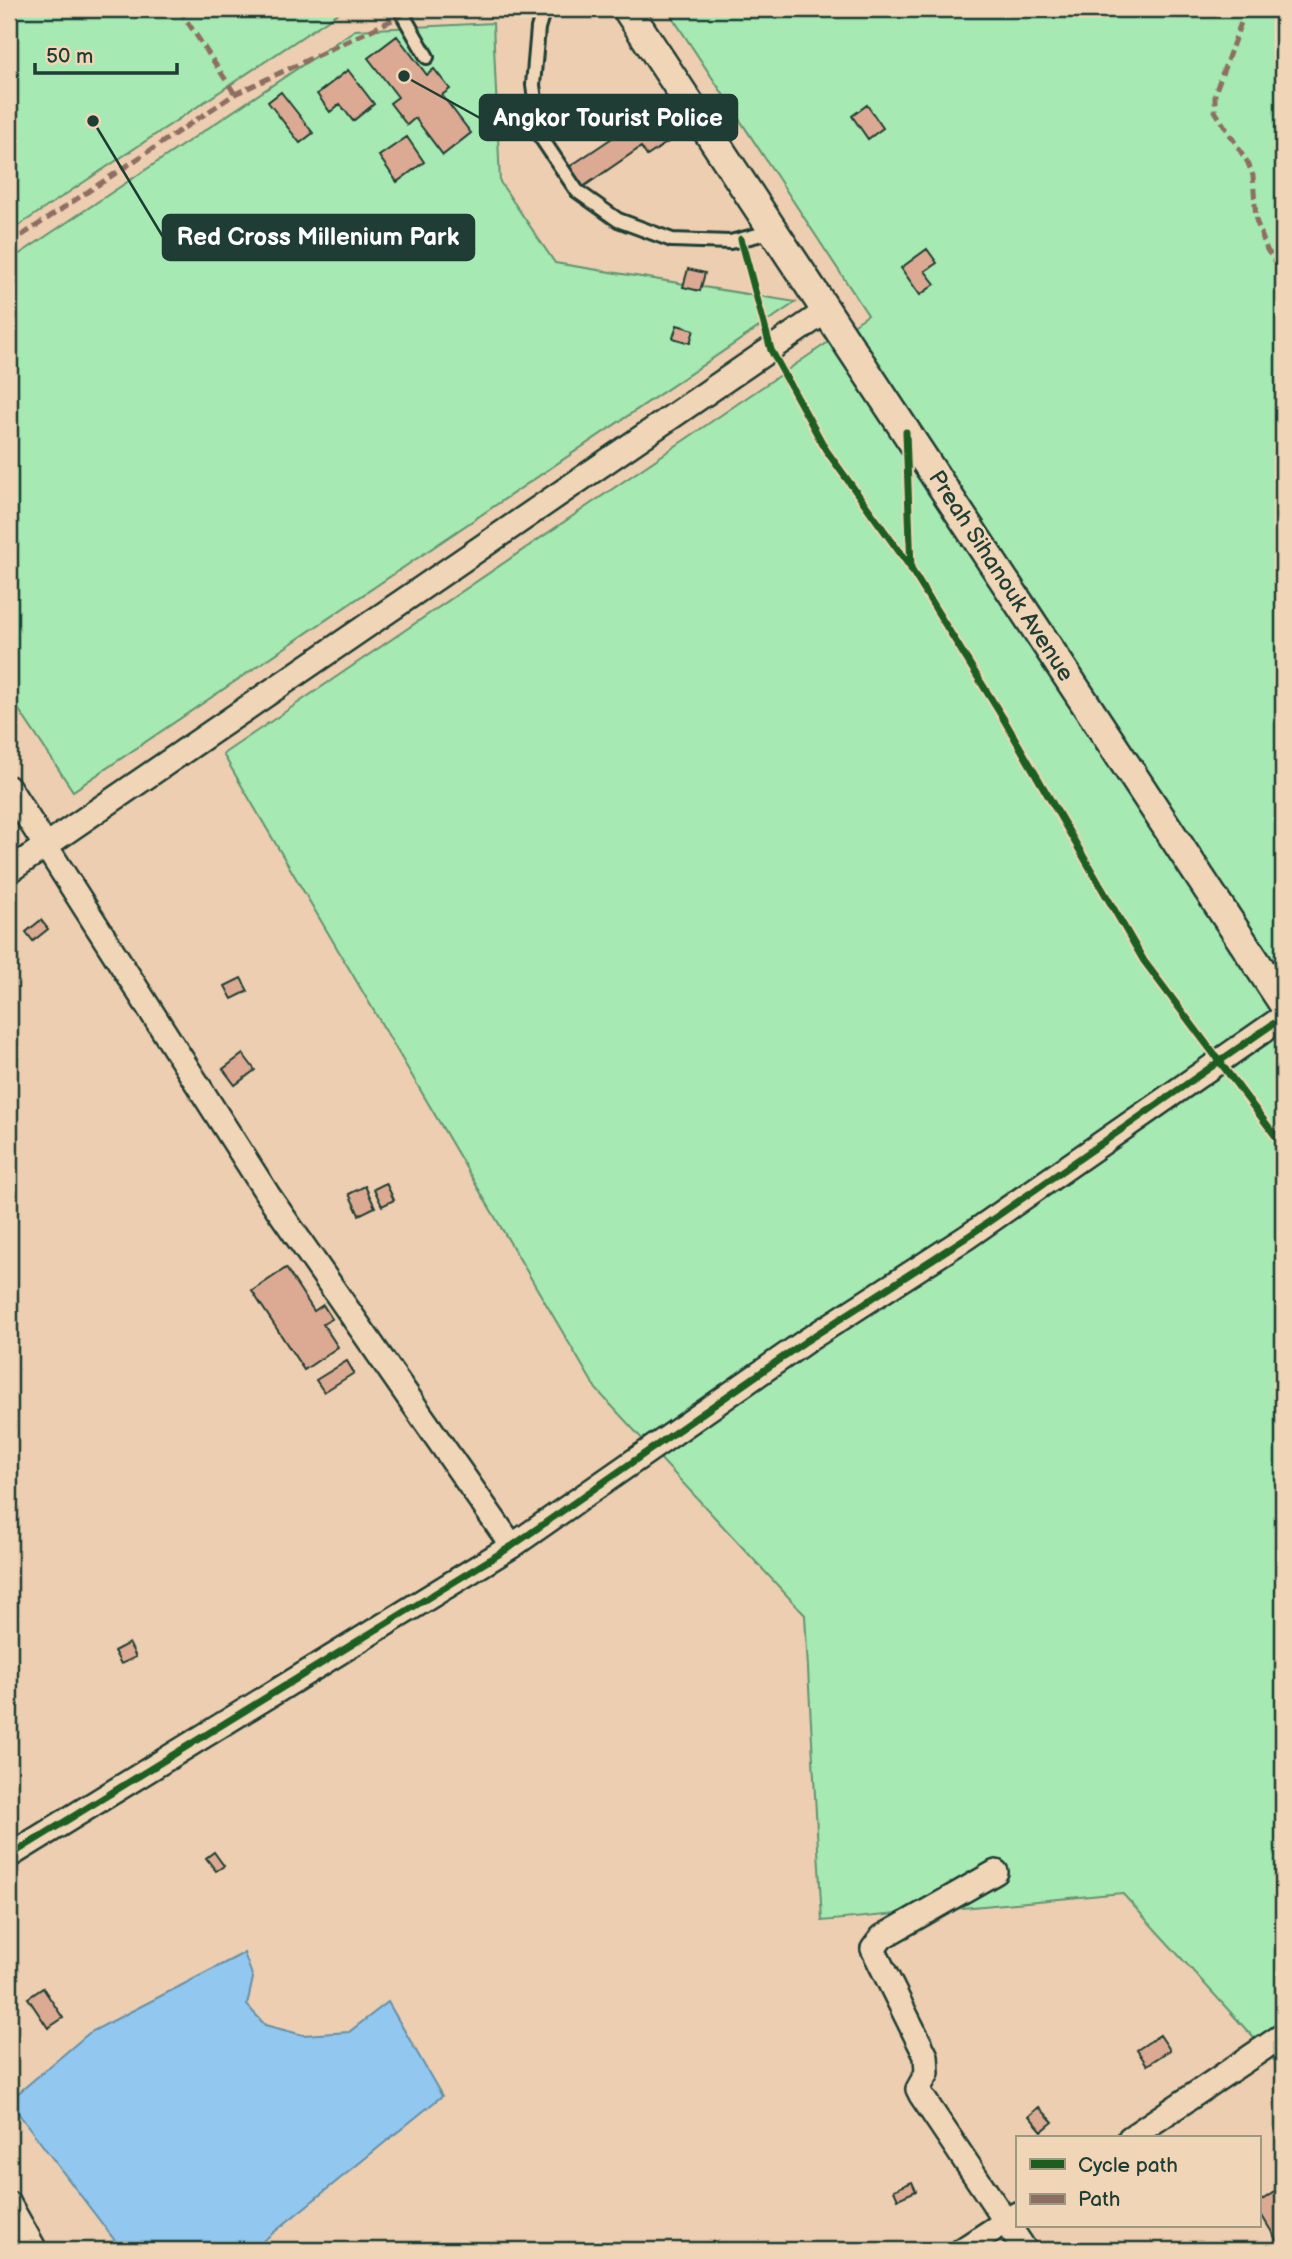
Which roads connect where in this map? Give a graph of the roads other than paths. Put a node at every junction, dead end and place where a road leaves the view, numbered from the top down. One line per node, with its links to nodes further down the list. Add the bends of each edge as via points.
1 (410, 9): 4 (lane, via 403,15)
2 (544, 9): 5 (lane, via 533,85 540,136 577,191 618,220 672,240 730,242)
3 (627, 9): 5 (street, Preah Sihanouk Avenue)
4 (427, 57)
5 (774, 231): 6 (street, Preah Sihanouk Avenue)
6 (826, 311): 8 (street); 10 (street, Preah Sihanouk Avenue)
7 (9, 788): 8 (street)
8 (47, 845): 9 (street); 12 (street, via 268,1195)
9 (9, 871)
10 (1283, 1003)
11 (1283, 1017): 12 (street)
12 (512, 1546): 13 (street)
13 (9, 1856)
14 (996, 1872): 18 (street, via 882,1937 873,1949 926,2056 927,2073 918,2089 921,2095)
15 (1280, 2045): 16 (street)
16 (1133, 2136)
17 (9, 2204): 20 (street)
18 (1012, 2218): 21 (street)
19 (1016, 2228): 22 (street)
20 (35, 2250)
21 (962, 2250)
22 (1025, 2250)

